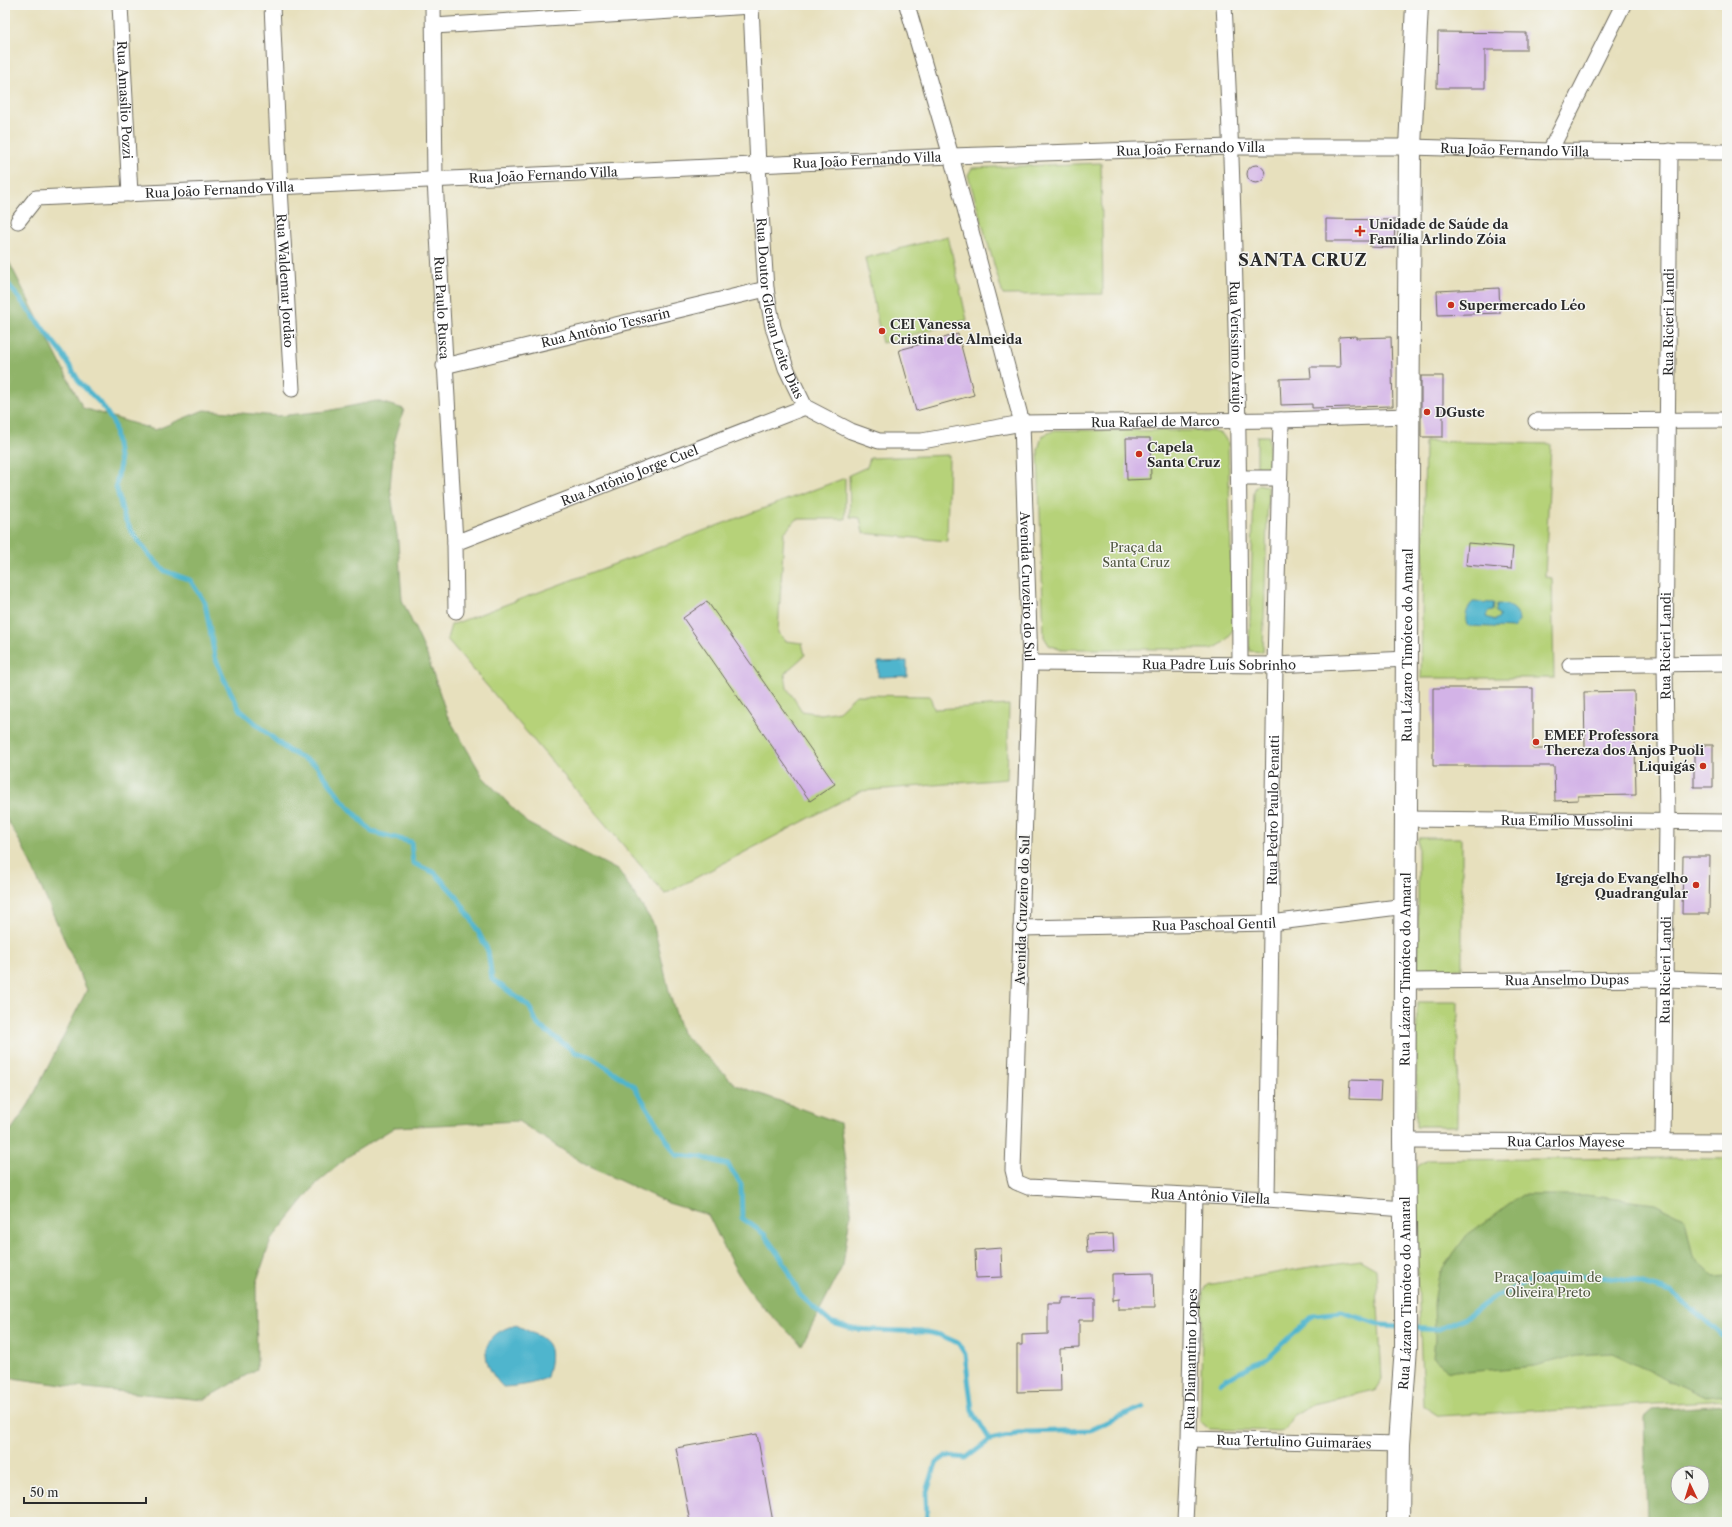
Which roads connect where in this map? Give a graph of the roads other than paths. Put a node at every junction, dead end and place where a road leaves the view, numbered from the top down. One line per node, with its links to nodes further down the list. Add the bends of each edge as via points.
1 (120, 5): 19 (street, Rua Amasílio Pozzi)
2 (272, 5): 18 (street, Rua Waldemar Jordão)
3 (433, 5): 9 (street, Rua Paulo Rusca)
4 (751, 5): 9 (street); 16 (street, Rua Doutor Glenan Leite Dias)
5 (906, 5): 15 (street, Avenida Cruzeiro do Sul)
6 (1224, 5): 10 (street, Rua Veríssimo Araújo)
7 (1417, 5): 11 (main road, Rua Lázaro Timóteo do Amaral)
8 (1623, 5): 12 (street)
9 (434, 26): 17 (street, Rua Paulo Rusca)
10 (1232, 147): 11 (street, Rua João Fernando Villa); 15 (street, Rua João Fernando Villa); 29 (street, Rua Veríssimo Araújo)
11 (1410, 147): 12 (street, Rua João Fernando Villa); 25 (main road, Rua Lázaro Timóteo do Amaral)
12 (1550, 151): 13 (street, Rua João Fernando Villa)
13 (1670, 151): 14 (street, Rua João Fernando Villa); 27 (street, Rua Ricieri Landi)
14 (1727, 152)
15 (951, 156): 16 (street, Rua João Fernando Villa); 31 (street, Avenida Cruzeiro do Sul)
16 (758, 166): 17 (street, Rua João Fernando Villa); 21 (street, Rua Doutor Glenan Leite Dias)
17 (435, 180): 18 (street, Rua João Fernando Villa); 22 (street, Rua Paulo Rusca)
18 (280, 188): 19 (street, Rua João Fernando Villa); 23 (street, Rua Waldemar Jordão)
19 (130, 194): 20 (street, Rua João Fernando Villa, via 36,198)
20 (18, 221)
21 (766, 289): 22 (street, Rua Antônio Tessarin); 24 (street, Rua Doutor Glenan Leite Dias, via 773,327 784,361)
22 (444, 366): 34 (street, Rua Paulo Rusca)
23 (292, 388)
24 (804, 407): 31 (street, Rua Doutor Glenan Leite Dias, via 850,431 879,441 922,441); 34 (street, Rua Antônio Jorge Cuel)
25 (1408, 416): 26 (street, Rua Rafael de Marco); 36 (main road, Rua Lázaro Timóteo do Amaral)
26 (1281, 420): 29 (street, Rua Rafael de Marco); 33 (street, Rua Pedro Paulo Penatti)
27 (1667, 420): 28 (street); 30 (street); 38 (street, Rua Ricieri Landi)
28 (1727, 420)
29 (1237, 421): 31 (street, Rua Rafael de Marco); 32 (street, Rua Veríssimo Araújo)
30 (1536, 421)
31 (1022, 423): 37 (street, Avenida Cruzeiro do Sul)
32 (1239, 478): 33 (street); 40 (street, Rua Veríssimo Araújo)
33 (1279, 478): 41 (street, Rua Pedro Paulo Penatti)
34 (455, 543): 35 (street, Rua Paulo Rusca)
35 (456, 611)
36 (1408, 659): 41 (street, Rua Padre Luís Sobrinho); 43 (main road, Rua Lázaro Timóteo do Amaral)
37 (1030, 663): 40 (street, Rua Padre Luís Sobrinho); 48 (street, Avenida Cruzeiro do Sul)
38 (1665, 663): 39 (street); 42 (street); 44 (street, Rua Ricieri Landi)
39 (1727, 663)
40 (1240, 664): 41 (street, Rua Padre Luís Sobrinho)
41 (1275, 665): 47 (street, Rua Pedro Paulo Penatti)
42 (1570, 665)
43 (1406, 819): 44 (street, Rua Emílio Mussolini); 46 (main road, Rua Lázaro Timóteo do Amaral)
44 (1667, 821): 45 (street, Rua Emílio Mussolini); 49 (street, Rua Ricieri Landi)
45 (1727, 822)
46 (1406, 906): 47 (street, Rua Paschoal Gentil); 51 (main road, Rua Lázaro Timóteo do Amaral)
47 (1271, 923): 48 (street, Rua Paschoal Gentil); 57 (street, Rua Pedro Paulo Penatti)
48 (1022, 928): 55 (street, Avenida Cruzeiro do Sul, via 1013,1170)
49 (1665, 979): 50 (street, Rua Anselmo Dupas); 51 (street, Rua Anselmo Dupas); 53 (street, Rua Ricieri Landi)
50 (1727, 981)
51 (1406, 982): 52 (main road, Rua Lázaro Timóteo do Amaral)
52 (1404, 1141): 53 (street, Rua Carlos Mayese); 58 (main road, Rua Lázaro Timóteo do Amaral)
53 (1663, 1141): 54 (street, Rua Carlos Mayese)
54 (1727, 1142)
55 (1016, 1182): 56 (street, Rua Antônio Vilella, via 1028,1187)
56 (1194, 1195): 57 (street, Rua Antônio Vilella); 59 (street, Rua Diamantino Lopes)
57 (1267, 1199): 58 (street, Rua Antônio Vilella)
58 (1405, 1209): 60 (main road, Rua Lázaro Timóteo do Amaral, via 1406,1347)
59 (1189, 1439): 60 (street, Rua Tertulino Guimarães); 61 (street, Rua Diamantino Lopes)
60 (1399, 1444): 62 (main road, Rua Lázaro Timóteo do Amaral)
61 (1184, 1522)
62 (1398, 1522)

